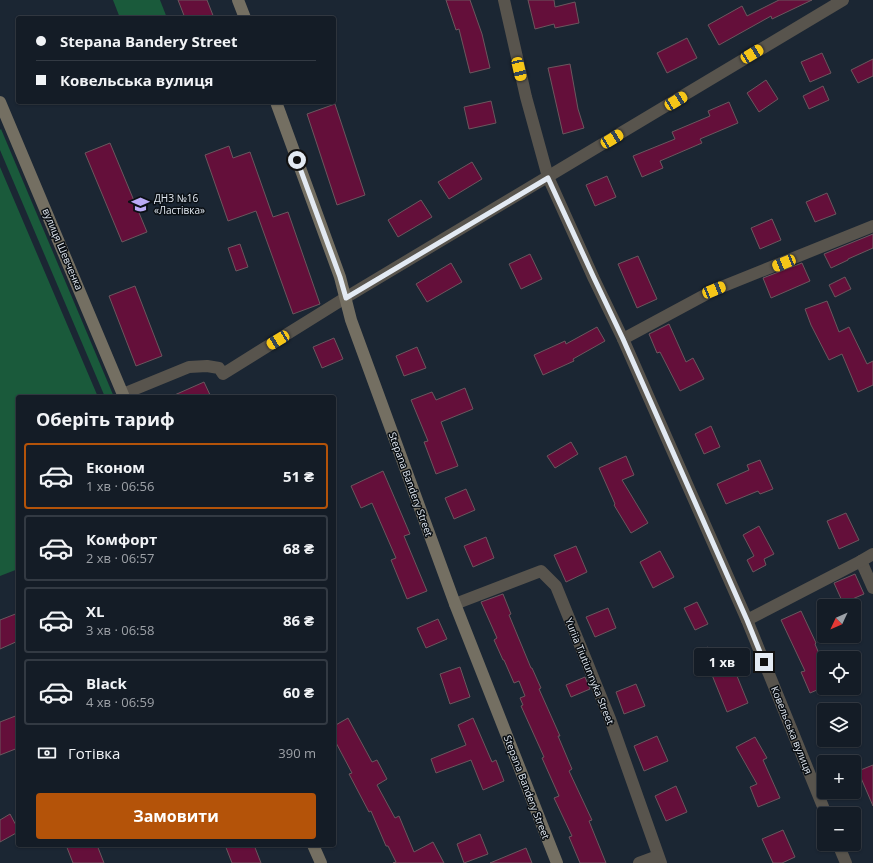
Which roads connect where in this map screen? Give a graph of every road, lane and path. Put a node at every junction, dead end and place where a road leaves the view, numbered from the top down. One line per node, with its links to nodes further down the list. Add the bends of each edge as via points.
1 (238, 0): 4 (street)
2 (504, 0): 7 (street, Ковельська вулиця)
3 (842, 0): 7 (street)
4 (244, 16)
5 (0, 102): 11 (street, вулиця Шевченка)
6 (277, 104): 9 (street, Stepana Bandery Street)
7 (548, 178): 9 (street); 10 (street, Ковельська вулиця)
8 (873, 226): 10 (street, via 714,290)
9 (346, 298): 11 (street, via 224,374 219,368 189,367); 15 (street, Stepana Bandery Street, via 351,320)
10 (623, 339): 16 (street, Ковельська вулиця)
11 (123, 395)
12 (873, 554): 13 (street)
13 (861, 561): 14 (street); 16 (street)
14 (873, 588)
15 (455, 604): 20 (street, Yuriia Tiutiunnyka Street, via 541,571 556,586 610,719); 22 (street, Stepana Bandery Street)
16 (747, 620): 17 (street, Ковельська вулиця)
17 (823, 807)
18 (314, 847): 21 (street)
19 (841, 851): 24 (street)
20 (660, 859): 23 (street)
21 (321, 863)
22 (557, 863)
23 (639, 863)
24 (846, 863)

